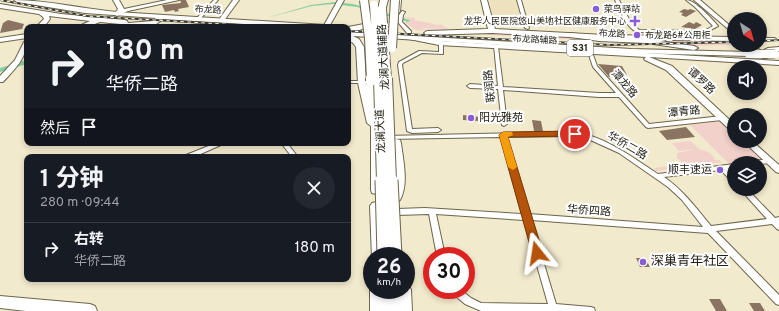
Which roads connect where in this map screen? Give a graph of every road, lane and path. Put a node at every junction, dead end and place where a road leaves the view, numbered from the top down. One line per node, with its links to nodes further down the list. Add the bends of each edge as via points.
1 (17, 0): 18 (main road, 布龙路)
2 (116, 0): 18 (main road, via 121,9)
3 (176, 0): 18 (main road)
4 (216, 0): 21 (street)
5 (236, 0): 23 (main road)
6 (364, 0): 77 (highway, bridge)
7 (395, 0): 84 (highway, bridge)
8 (399, 0): 41 (street, via 397,10)
9 (484, 0): 35 (main road)
10 (519, 0): 33 (street)
11 (617, 0): 14 (street, via 626,17 638,31 708,32 716,25)
12 (688, 0): 14 (street)
13 (340, 2): 31 (main road)
14 (697, 3): 32 (main road)
15 (0, 6): 17 (main road, 布龙路)
16 (379, 7): 20 (main road, 龙澜大道辅路, bridge); 40 (main road, 龙澜大道辅路); 41 (main road, via 389,27); 105 (highway, 龙澜大道, bridge); 106 (highway, 龙澜大道, bridge, via 388,86)
17 (41, 13): 22 (main road, 布龙路); 25 (main road, via 47,19)
18 (117, 14): 19 (main road, 布龙路); 22 (main road)
19 (161, 17): 21 (main road, 布龙路); 24 (main road)
20 (372, 18): 34 (main road, via 366,25); 38 (main road, 龙澜大道辅路)
21 (198, 19): 23 (main road, 布龙路)
22 (102, 20): 24 (main road, 布龙路); 26 (main road); 27 (main road)
23 (220, 21): 30 (main road, 布龙路)
24 (155, 23): 28 (main road); 29 (main road, 布龙路)
25 (43, 24)
26 (90, 24)
27 (96, 24)
28 (144, 24)
29 (170, 24)
30 (270, 24)
31 (328, 24)
32 (727, 25)
33 (527, 28)
34 (351, 31)
35 (492, 31): 39 (main road, 布龙路辅路); 43 (main road, 布龙路辅路)
36 (351, 32): 38 (main road, 布龙路 / S31)
37 (351, 33): 61 (main road, via 366,42)
38 (373, 33): 40 (main road, 布龙路 / S31); 61 (main road, 龙澜大道辅路)
39 (427, 33): 41 (main road, 布龙路 / S31); 45 (main road, 布龙路 / S31)
40 (383, 34): 41 (main road, 布龙路 / S31); 56 (main road, 龙澜大道辅路)
41 (408, 34): 45 (main road, 布龙路 / S31); 56 (main road, via 386,47)
42 (351, 35): 71 (main road, via 360,46)
43 (574, 35): 46 (main road, 布龙路辅路); 55 (main road)
44 (24, 36): 49 (main road)
45 (443, 39): 52 (main road, 布龙路 / S31); 54 (main road, 布龙路辅路); 55 (main road, 布龙路 / S31); 74 (street, via 441,52 421,52 400,63)
46 (727, 39)
47 (767, 39): 48 (street)
48 (774, 39)
49 (0, 40)
50 (24, 41): 51 (main road)
51 (0, 44)
52 (548, 46): 57 (main road); 60 (main road, 布龙路 / S31, via 630,51)
53 (24, 47): 69 (main road, via 14,66)
54 (496, 47): 57 (main road, 布龙路辅路); 73 (street, 联润路)
55 (696, 48): 60 (main road, 布龙路 / S31)
56 (385, 51): 74 (main road, 龙澜大道辅路)
57 (591, 52): 62 (main road, 布龙路辅路); 75 (street, 潭龙路, via 595,66)
58 (760, 52): 66 (main road)
59 (775, 52): 60 (main road, 布龙路 / S31, bridge)
60 (746, 53): 63 (main road, 布龙路辅路); 64 (main road, 布龙路辅路); 65 (main road)
61 (376, 54): 77 (main road, 龙澜大道辅路)
62 (621, 55): 63 (main road, 布龙路辅路); 68 (main road, via 649,60)
63 (682, 57): 68 (main road, via 669,62)
64 (754, 60)
65 (760, 60)
66 (779, 63): 67 (main road, 布龙路辅路)
67 (767, 64)
68 (669, 68): 76 (main road, 谭罗路)
69 (0, 80)
70 (351, 82): 71 (street)
71 (361, 82): 83 (main road)
72 (470, 86): 73 (street)
73 (500, 88): 75 (street); 79 (street, 联润路)
74 (396, 89): 81 (street, via 409,130); 84 (main road, 龙澜大道辅路)
75 (620, 95): 80 (street, 潭龙路)
76 (722, 118): 78 (main road, 谭罗路); 80 (street, 潭青路)
77 (375, 119): 83 (main road, 龙澜大道辅路)
78 (727, 123)
79 (504, 124)
80 (648, 126)
81 (438, 130)
82 (503, 135): 84 (street, 华侨二路); 95 (street, 华侨二路, via 583,134 621,152); 100 (street)
83 (376, 139): 84 (main road); 104 (main road, 龙澜大道辅路)
84 (389, 139): 96 (highway, via 399,176)
85 (214, 146): 88 (street)
86 (286, 146): 89 (street)
87 (755, 148): 90 (main road)
88 (195, 154)
89 (293, 154)
90 (769, 161): 93 (main road)
91 (722, 167): 92 (street); 94 (street); 95 (street)
92 (727, 167)
93 (779, 170)
94 (727, 172)
95 (657, 176): 103 (street, 华侨二路, via 684,198)
96 (396, 196): 98 (main road)
97 (749, 196): 101 (street)
98 (397, 212): 99 (street, 华侨四路); 107 (main road)
99 (432, 212): 100 (street, 华侨四路); 108 (street)
100 (528, 217): 103 (street, 华侨四路); 116 (street)
101 (776, 221): 102 (street); 103 (street, 华侨四路)
102 (779, 228)
103 (710, 230): 114 (street, 华侨二路)
104 (377, 247)
105 (384, 247)
106 (394, 247)
107 (400, 247)
108 (439, 247)
109 (377, 299): 118 (main road)
110 (385, 299): 119 (highway)
111 (400, 299): 120 (highway)
112 (404, 299): 120 (main road)
113 (466, 299): 116 (street, via 482,307)
114 (779, 301)
115 (0, 302): 117 (main road)
116 (553, 310): 121 (street)
117 (90, 311)
118 (377, 311)
119 (385, 311)
120 (403, 311)
121 (591, 311)

